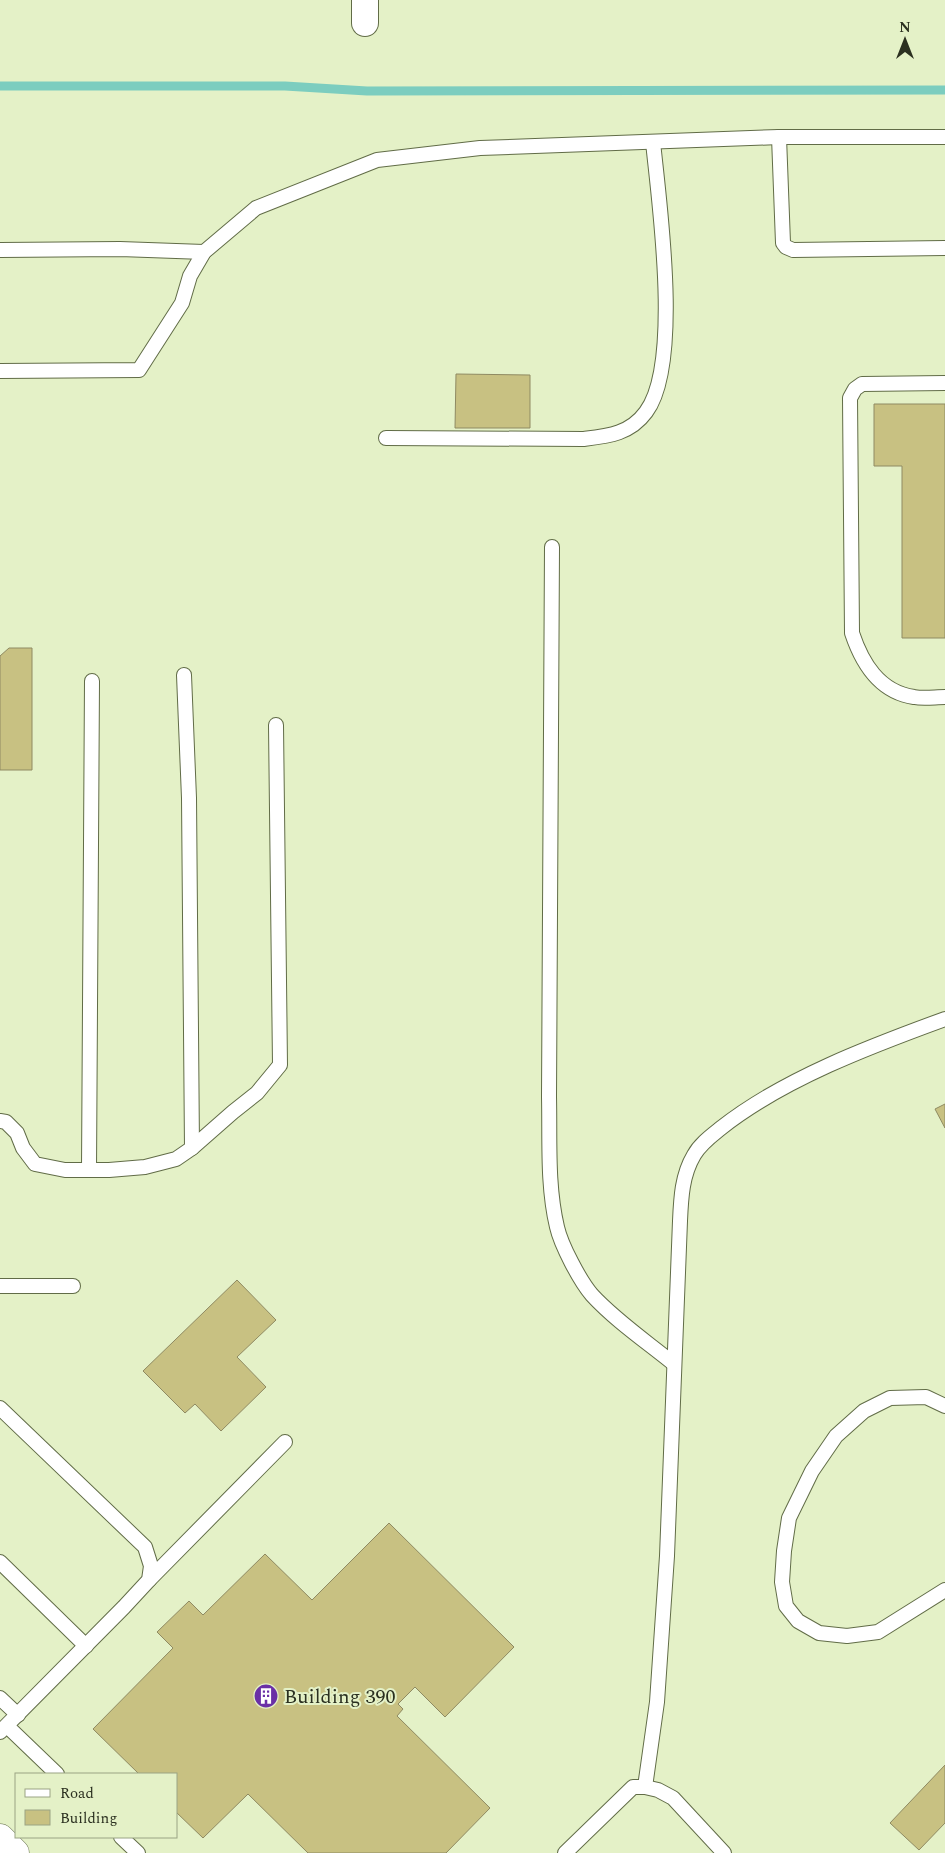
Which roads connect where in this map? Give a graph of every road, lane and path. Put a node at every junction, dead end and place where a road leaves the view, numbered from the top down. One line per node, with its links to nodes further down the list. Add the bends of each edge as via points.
1 (779, 137): 2 (lane); 3 (lane); 4 (lane, via 783,242 786,247 793,250)
2 (945, 137)
3 (653, 142): 6 (lane, via 480,148 377,160 256,208); 9 (lane, via 666,322 658,387 647,412 629,429 609,436 582,439)
4 (945, 248)
5 (0, 250): 6 (lane)
6 (204, 252): 7 (lane, via 190,276 182,303 139,370)
7 (0, 371)
8 (945, 383): 13 (lane, via 862,384 850,398 850,408 852,633 869,671 881,682 896,692 913,697)
9 (386, 438)
10 (552, 547): 21 (lane, via 549,1097 551,1185 557,1229 574,1269 591,1294)
11 (184, 675): 17 (lane, via 189,798)
12 (92, 681): 18 (lane)
13 (945, 697)
14 (276, 725): 17 (lane, via 280,1066 257,1093)
15 (945, 1019): 21 (lane, via 822,1068 777,1092 738,1115 694,1153 684,1174 681,1196)
16 (0, 1122): 18 (lane, via 6,1122 17,1134 35,1164 65,1170)
17 (192, 1148): 18 (lane, via 176,1159 146,1168)
18 (89, 1170)
19 (0, 1286): 20 (lane)
20 (73, 1286)
21 (674, 1364): 33 (lane, via 657,1702)
22 (945, 1406): 27 (lane, via 926,1397 890,1398 864,1411 836,1436 812,1471 789,1518 782,1582 786,1606 798,1621 819,1633 847,1636 878,1632)
23 (0, 1408): 26 (lane, via 145,1547 151,1566)
24 (285, 1442): 26 (lane)
25 (0, 1562): 28 (lane)
26 (149, 1580): 28 (lane)
27 (945, 1590)
28 (86, 1646): 30 (lane)
29 (0, 1698): 30 (lane)
30 (18, 1715): 31 (lane)
31 (3, 1729): 32 (lane)
32 (56, 1773)
33 (645, 1788): 38 (lane, via 633,1788); 39 (lane, via 673,1798)
34 (0, 1838): 36 (street)
35 (122, 1838): 37 (lane)
36 (15, 1853)
37 (138, 1853)
38 (565, 1853)
39 (724, 1853)

